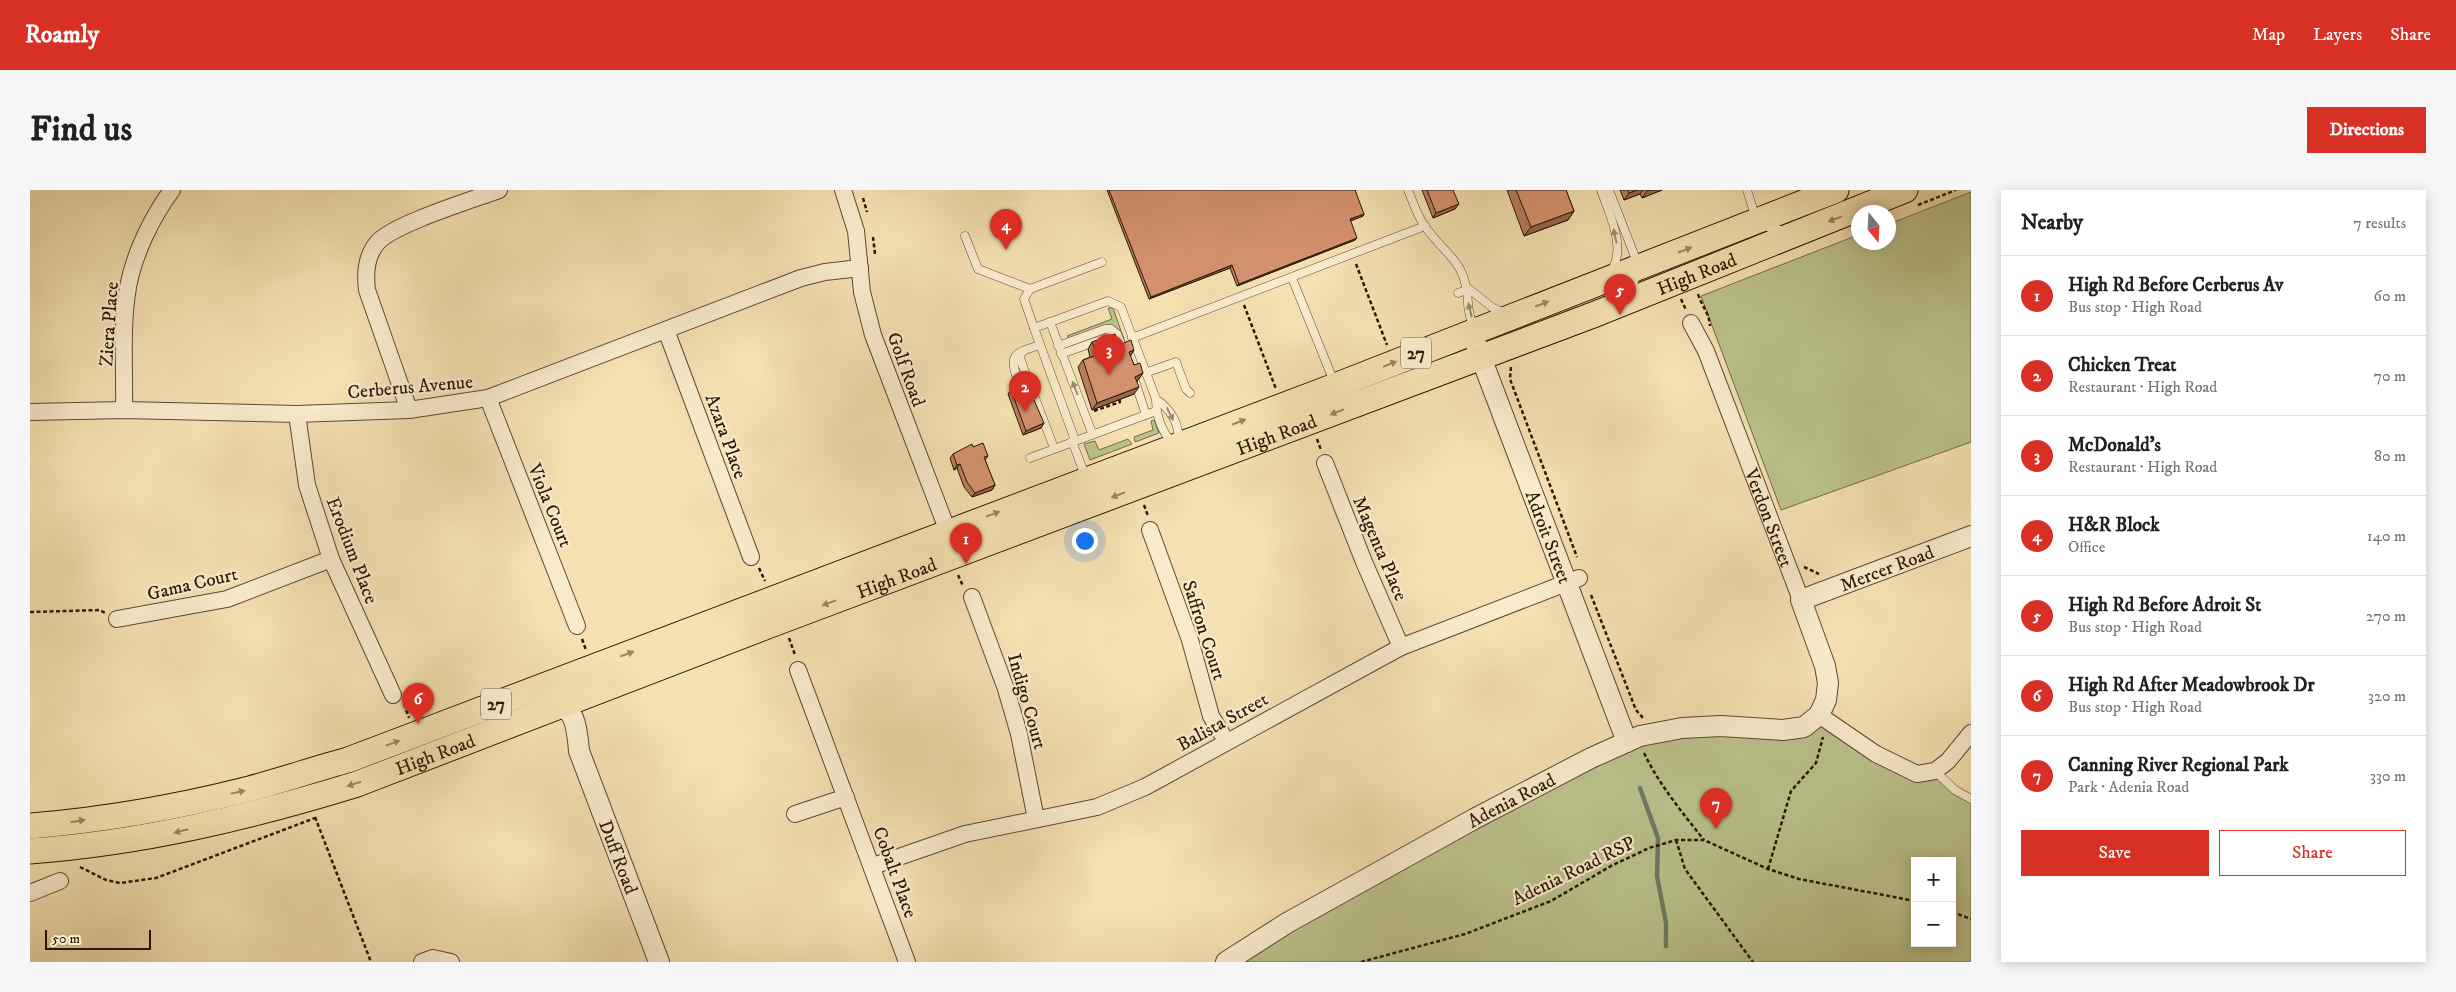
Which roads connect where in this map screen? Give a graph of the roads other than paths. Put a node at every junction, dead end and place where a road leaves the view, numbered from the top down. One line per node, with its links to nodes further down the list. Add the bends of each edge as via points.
1 (172, 190): 43 (street, Ziera Place, via 137,256 128,288)
2 (499, 190): 44 (street, via 392,231 377,243 369,258 366,290)
3 (843, 190): 16 (street, Golf Road, via 856,232)
4 (1408, 190): 11 (lane)
5 (1601, 190): 18 (lane, one-way to 5, via 1618,254)
6 (1609, 190): 15 (lane)
7 (1747, 190): 10 (lane)
8 (1836, 190): 10 (main road, High Road / 27)
9 (1909, 198): 12 (main road, High Road / 27, one-way to 12)
10 (1757, 222): 12 (lane, High Road, via 1772,229); 15 (main road, High Road / 27, one-way to 10)
11 (1425, 226): 17 (lane); 20 (lane, via 1448,257 1460,267)
12 (1806, 230): 22 (main road, High Road / 27)
13 (965, 236): 19 (lane, via 978,269)
14 (1102, 262): 19 (lane)
15 (1639, 267): 18 (main road, High Road / 27); 22 (lane)
16 (860, 268): 28 (street, Cerberus Avenue, via 801,278); 59 (street, Golf Road, via 872,334)
17 (1292, 278): 30 (lane); 39 (lane)
18 (1604, 280): 23 (main road, High Road / 27, one-way to 18)
19 (1030, 289): 26 (lane, via 1024,299)
20 (1469, 289): 21 (lane); 23 (lane, via 1498,311); 27 (lane, one-way to 20, via 1468,305)
21 (1458, 294)
22 (1625, 302): 36 (main road, High Road / 27)
23 (1514, 314): 27 (main road, High Road / 27)
24 (1050, 322): 26 (lane); 30 (lane, via 1108,301 1121,307); 32 (lane)
25 (1691, 323): 66 (street, Verdon Street, via 1706,351)
26 (1034, 328): 31 (lane)
27 (1477, 329): 36 (street, Adroit Street); 39 (main road, High Road / 27, one-way to 27)
28 (666, 330): 41 (street, Cerberus Avenue); 62 (street, Azara Place)
29 (1117, 334): 32 (lane, via 1105,329); 33 (lane); 35 (lane)
30 (1132, 338): 37 (lane)
31 (1040, 345): 34 (lane); 50 (lane)
32 (1058, 346): 35 (lane)
33 (1123, 348)
34 (1023, 351): 38 (lane, via 1012,358); 52 (lane, via 1021,361)
35 (1061, 354): 49 (lane, one-way to 35)
36 (1495, 358): 51 (main road, High Road / 27, one-way to 51); 64 (street, Adroit Street)
37 (1147, 377): 40 (lane, via 1176,362); 42 (lane); 48 (lane, via 1136,383)
38 (1018, 381)
39 (1335, 386): 54 (main road, High Road / 27, one-way to 39)
40 (1190, 393)
41 (488, 398): 44 (street, Cerberus Avenue); 68 (street, Viola Court)
42 (1156, 399): 45 (lane); 54 (lane, one-way to 54, via 1169,408 1179,433)
43 (124, 410): 46 (street, Cerberus Avenue); 47 (street, Cerberus Avenue)
44 (409, 410): 47 (street, Cerberus Avenue)
45 (1156, 411): 48 (lane); 54 (lane, via 1167,438)
46 (30, 412)
47 (297, 414): 63 (street, Erodium Place, via 308,485)
48 (1146, 415): 49 (lane)
49 (1092, 433): 50 (lane)
50 (1074, 441): 52 (lane); 57 (lane)
51 (1262, 441): 53 (lane); 61 (main road, High Road / 27, one-way to 61, via 1154,477)
52 (1054, 448): 55 (lane)
53 (1208, 450)
54 (1179, 452): 57 (main road, High Road / 27)
55 (1030, 458)
56 (1325, 463): 69 (street, Magenta Place)
57 (1087, 480): 59 (main road, High Road / 27, one-way to 57)
58 (1150, 530): 77 (street, Saffron Court, via 1190,640 1211,716)
59 (948, 531): 61 (street, Golf Road); 70 (main road, High Road / 27, one-way to 59)
60 (1971, 536): 66 (street, Mercer Road)
61 (957, 555): 74 (main road, High Road / 27, one-way to 74)
62 (751, 557)
63 (331, 559): 67 (street, Gama Court, via 227,599); 72 (street, Erodium Place)
64 (1574, 573): 69 (street, Balista Street); 78 (street, Adroit Street)
65 (972, 597): 83 (street, Indigo Court, via 1020,734)
66 (1801, 600): 75 (street, Verdon Street, via 1828,683 1826,700)
67 (117, 619)
68 (577, 626)
69 (1401, 647): 77 (street, Balista Street)
70 (595, 666): 73 (main road, High Road / 27); 74 (street)
71 (798, 670): 80 (street, Cobalt Place)
72 (393, 695)
73 (508, 700): 74 (street, via 533,697); 84 (main road, High Road / 27, one-way to 73, via 172,807 250,789 348,760)
74 (563, 705): 85 (main road, High Road / 27, one-way to 85, via 403,767 308,799 171,834); 91 (street, Duff Road, via 561,725 579,751)
75 (1819, 716): 78 (street, Adenia Road, via 1804,727 1783,730 1721,726 1682,728 1660,732); 79 (street, via 1876,754 1918,774)
76 (1971, 733): 79 (street, via 1948,761)
77 (1226, 741): 83 (street, Balista Street, via 1145,787 1097,807)
78 (1636, 743): 93 (street, Adenia Road, via 1591,758 1474,818 1287,923)
79 (1935, 771): 81 (lane, via 1955,790)
80 (846, 796): 82 (street); 86 (street, Cobalt Place)
81 (1971, 799)
82 (795, 814)
83 (1036, 819): 86 (street, Balista Street, via 965,834)
84 (30, 826)
85 (30, 851)
86 (873, 866): 92 (street, Cobalt Place)
87 (60, 881): 88 (street)
88 (30, 893)
89 (422, 962): 90 (street, via 433,958)
90 (451, 962)
91 (659, 962)
92 (907, 962)
93 (1226, 962)

